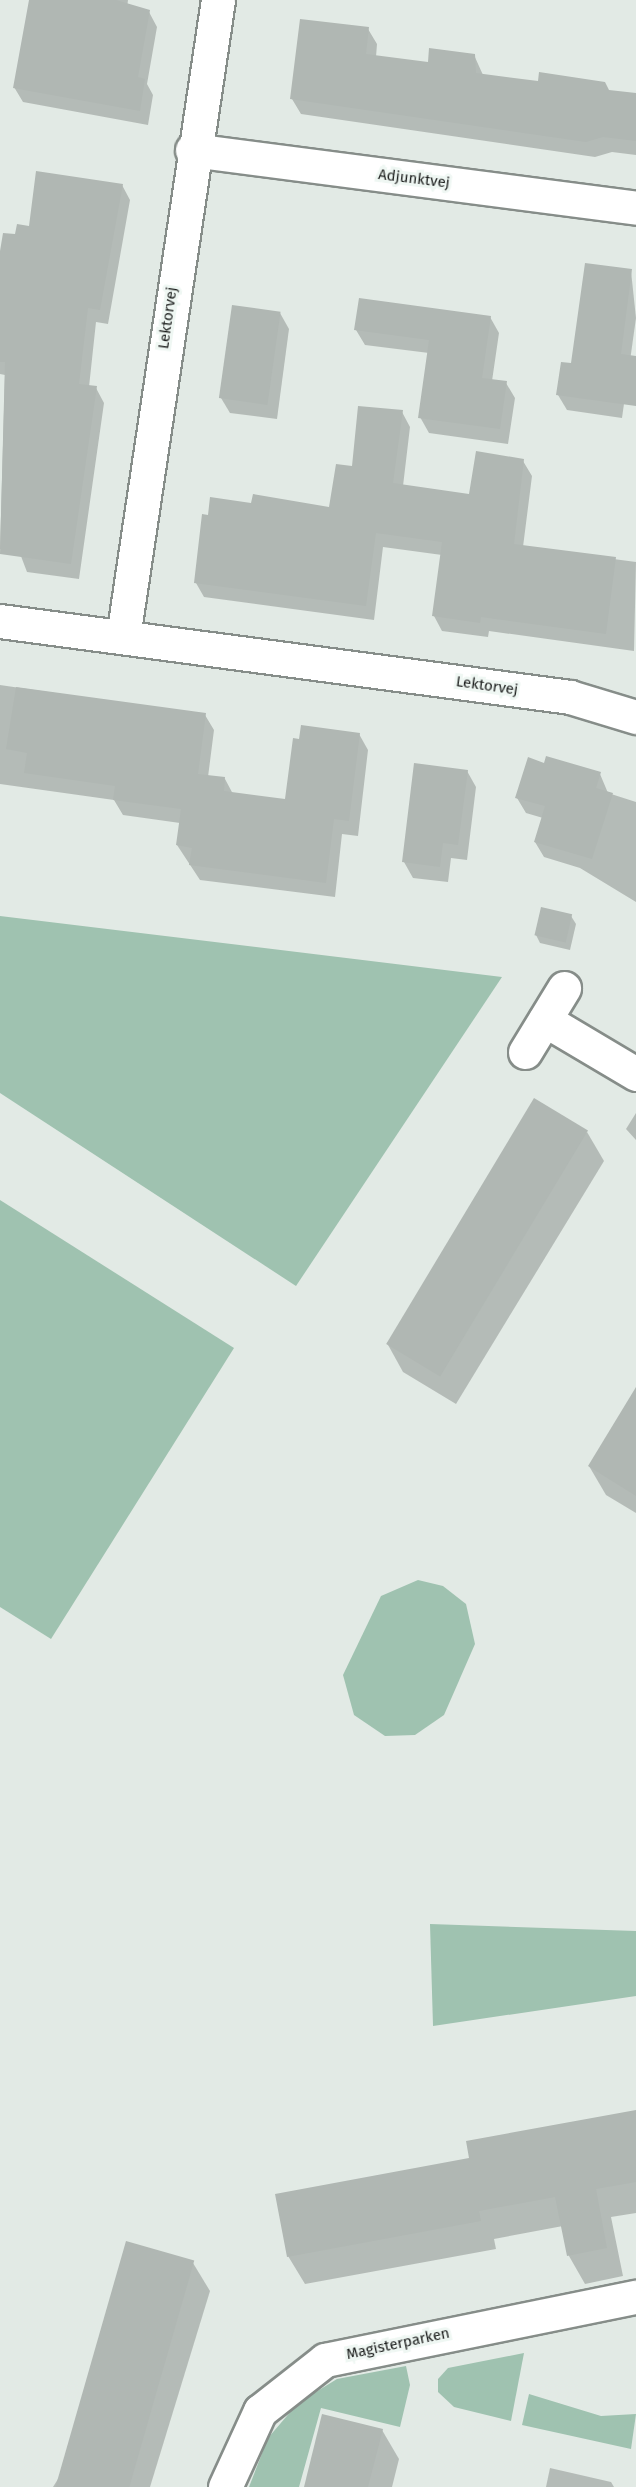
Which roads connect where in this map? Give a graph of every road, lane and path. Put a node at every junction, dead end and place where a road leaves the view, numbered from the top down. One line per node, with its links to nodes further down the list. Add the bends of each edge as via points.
1 (218, 0): 2 (street, Lektorvej)
2 (192, 150): 3 (street, Adjunktvej); 5 (street, Lektorvej)
3 (636, 208)
4 (0, 621): 5 (street, Lektorvej)
5 (123, 637): 6 (street, Lektorvej, via 570,697)
6 (636, 717)
7 (564, 988): 8 (street)
8 (545, 1020): 9 (street); 10 (street)
9 (525, 1052)
10 (636, 1074)
11 (636, 2297): 12 (street, Magisterparken, via 325,2360 260,2411)
12 (225, 2487)

